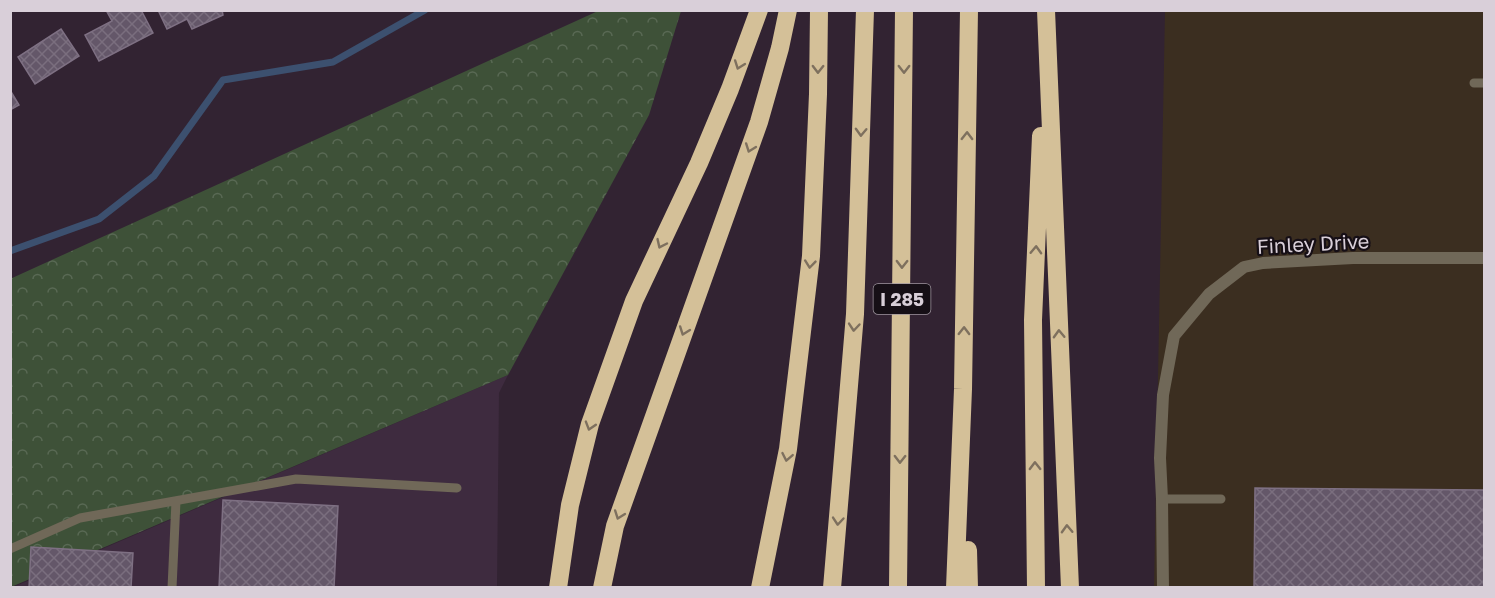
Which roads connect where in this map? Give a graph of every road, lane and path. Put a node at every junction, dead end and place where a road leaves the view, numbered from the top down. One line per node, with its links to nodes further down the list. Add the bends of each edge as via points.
1 (759, 10): 18 (highway, one-way to 18, via 699,163 634,301 590,424 570,505)
2 (788, 10): 19 (highway, one-way to 19, via 759,122 615,526)
3 (819, 10): 20 (highway, one-way to 20, via 811,256 788,449)
4 (865, 10): 21 (highway, one-way to 21, via 855,314)
5 (904, 10): 22 (highway, I 285, one-way to 22)
6 (969, 10): 11 (highway, one-way to 6)
7 (1046, 10): 25 (highway, one-way to 7, via 1033,320); 26 (highway, one-way to 7)
8 (1474, 83): 9 (lane)
9 (1485, 83)
10 (1485, 258): 13 (street, Finley Drive, via 1353,258 1263,262 1244,267 1209,294 1174,336 1163,395)
11 (963, 389): 23 (highway); 24 (highway)
12 (457, 488): 15 (lane, via 296,479)
13 (1162, 499): 14 (lane); 27 (street, Finley Drive)
14 (1221, 499)
15 (176, 501): 16 (lane, via 80,518); 17 (lane)
16 (10, 549)
17 (172, 588)
18 (558, 588)
19 (602, 588)
20 (759, 588)
21 (832, 588)
22 (898, 588)
23 (955, 588)
24 (969, 588)
25 (1036, 588)
26 (1070, 588)
27 (1163, 588)

